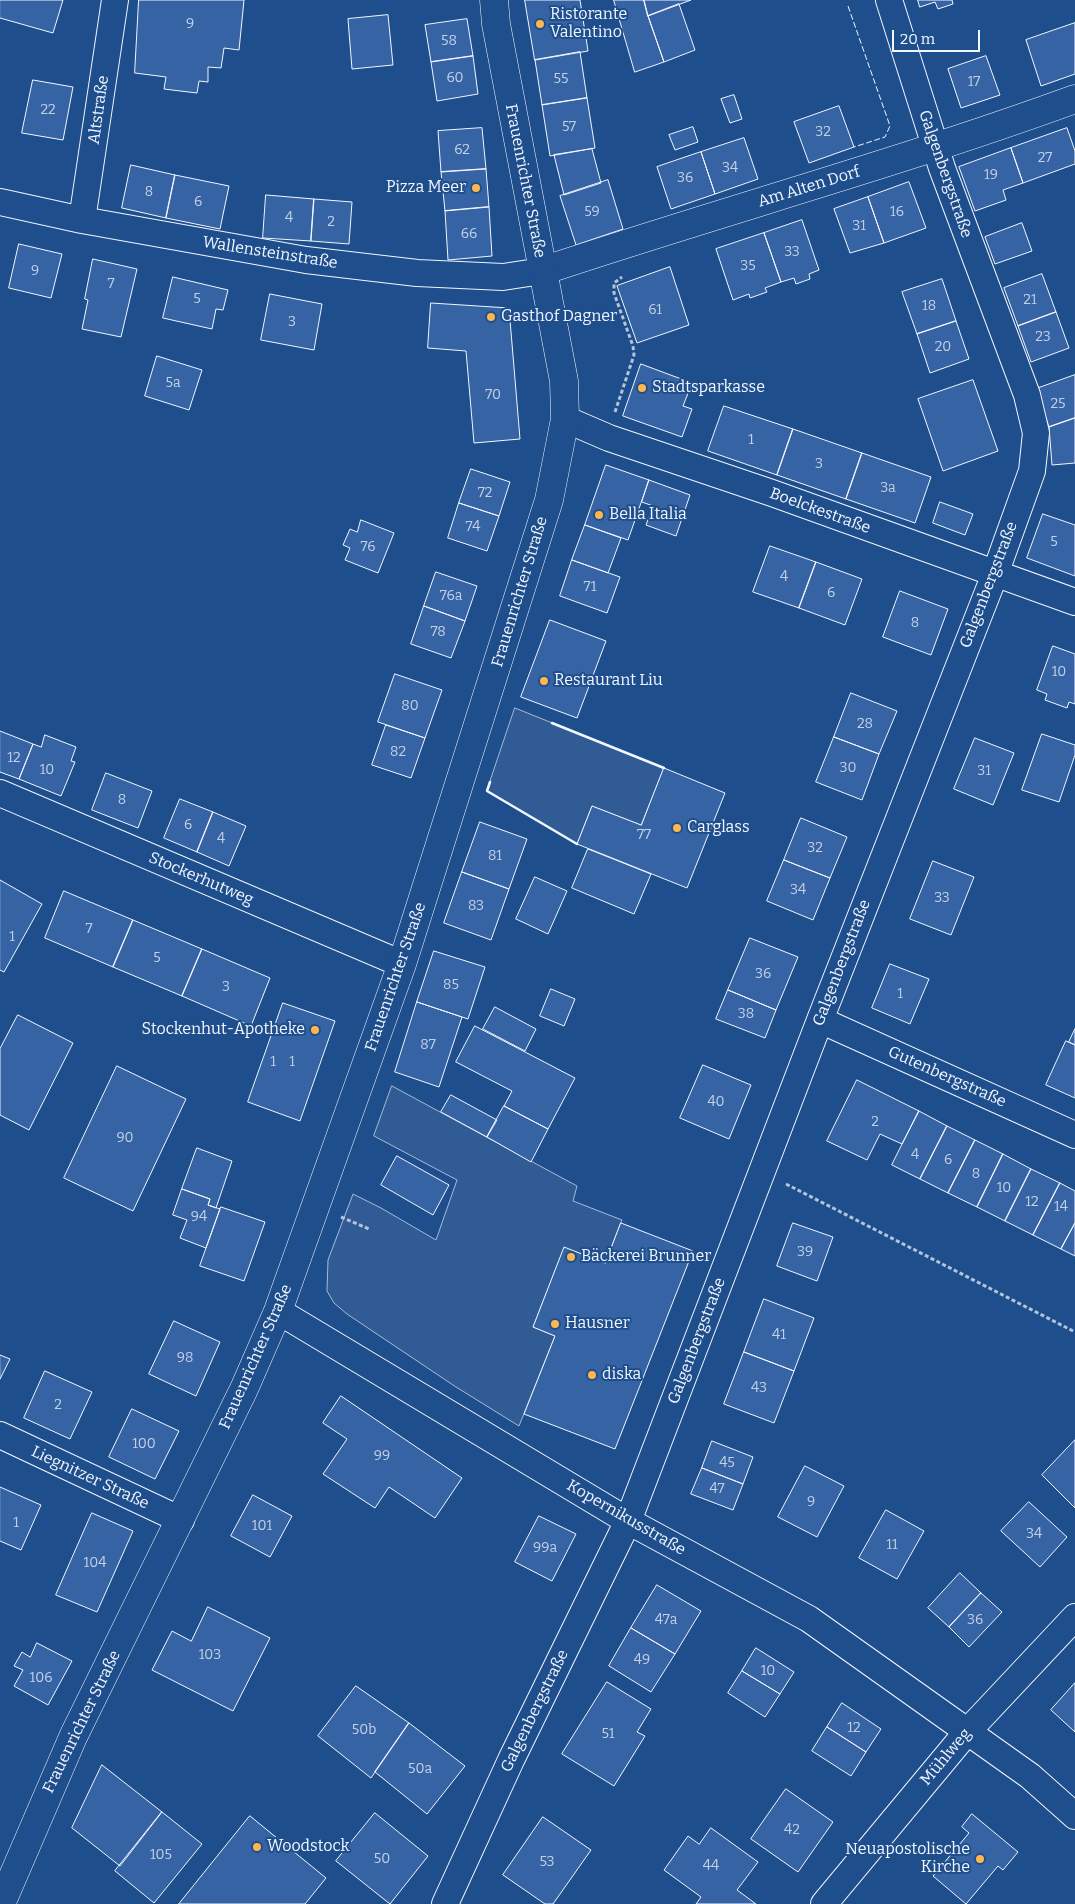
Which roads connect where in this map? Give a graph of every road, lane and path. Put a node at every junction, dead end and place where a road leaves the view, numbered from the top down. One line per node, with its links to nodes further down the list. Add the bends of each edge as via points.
1 (115, 0): 7 (street, Altstraße)
2 (494, 0): 8 (main road, Frauenrichter Straße)
3 (889, 0): 5 (street, Galgenbergstraße)
4 (1075, 99): 5 (main road, Am Alten Dorf)
5 (935, 148): 8 (main road, Am Alten Dorf); 12 (street, Galgenbergstraße, via 1027,395 1036,432 1032,471)
6 (0, 202): 7 (street, Wallensteinstraße)
7 (82, 220): 8 (street, Wallensteinstraße, via 306,260 417,273 503,277)
8 (542, 271): 11 (main road, Frauenrichter Straße, via 564,381)
9 (631, 274): 10 (path, via 614,283 614,293 634,355)
10 (615, 416)
11 (565, 419): 12 (street, Boelckestraße, via 608,438 772,493); 15 (main road, Frauenrichter Straße, via 549,500)
12 (994, 574): 13 (street, Boelckestraße); 16 (street, Galgenbergstraße)
13 (1075, 602)
14 (0, 793): 15 (street, Stockerhutweg)
15 (402, 964): 21 (main road, Frauenrichter Straße)
16 (820, 1020): 17 (street, Gutenbergstraße); 18 (street, Galgenbergstraße)
17 (1075, 1134)
18 (762, 1172): 22 (path); 25 (street, Galgenbergstraße)
19 (338, 1216): 20 (path)
20 (369, 1229)
21 (278, 1311): 24 (main road, Frauenrichter Straße); 25 (street, Kopernikusstraße)
22 (1075, 1332)
23 (0, 1436): 24 (street, Liegnitzer Straße)
24 (181, 1520): 29 (main road, Frauenrichter Straße, via 73,1737)
25 (628, 1521): 27 (street, Kopernikusstraße, via 809,1619); 30 (street, Galgenbergstraße)
26 (1075, 1617): 27 (street, Mühlweg)
27 (967, 1732): 28 (street, Kopernikusstraße, via 1030,1776); 31 (street, Mühlweg)
28 (1075, 1816)
29 (1, 1904)
30 (445, 1904)
31 (824, 1904)

